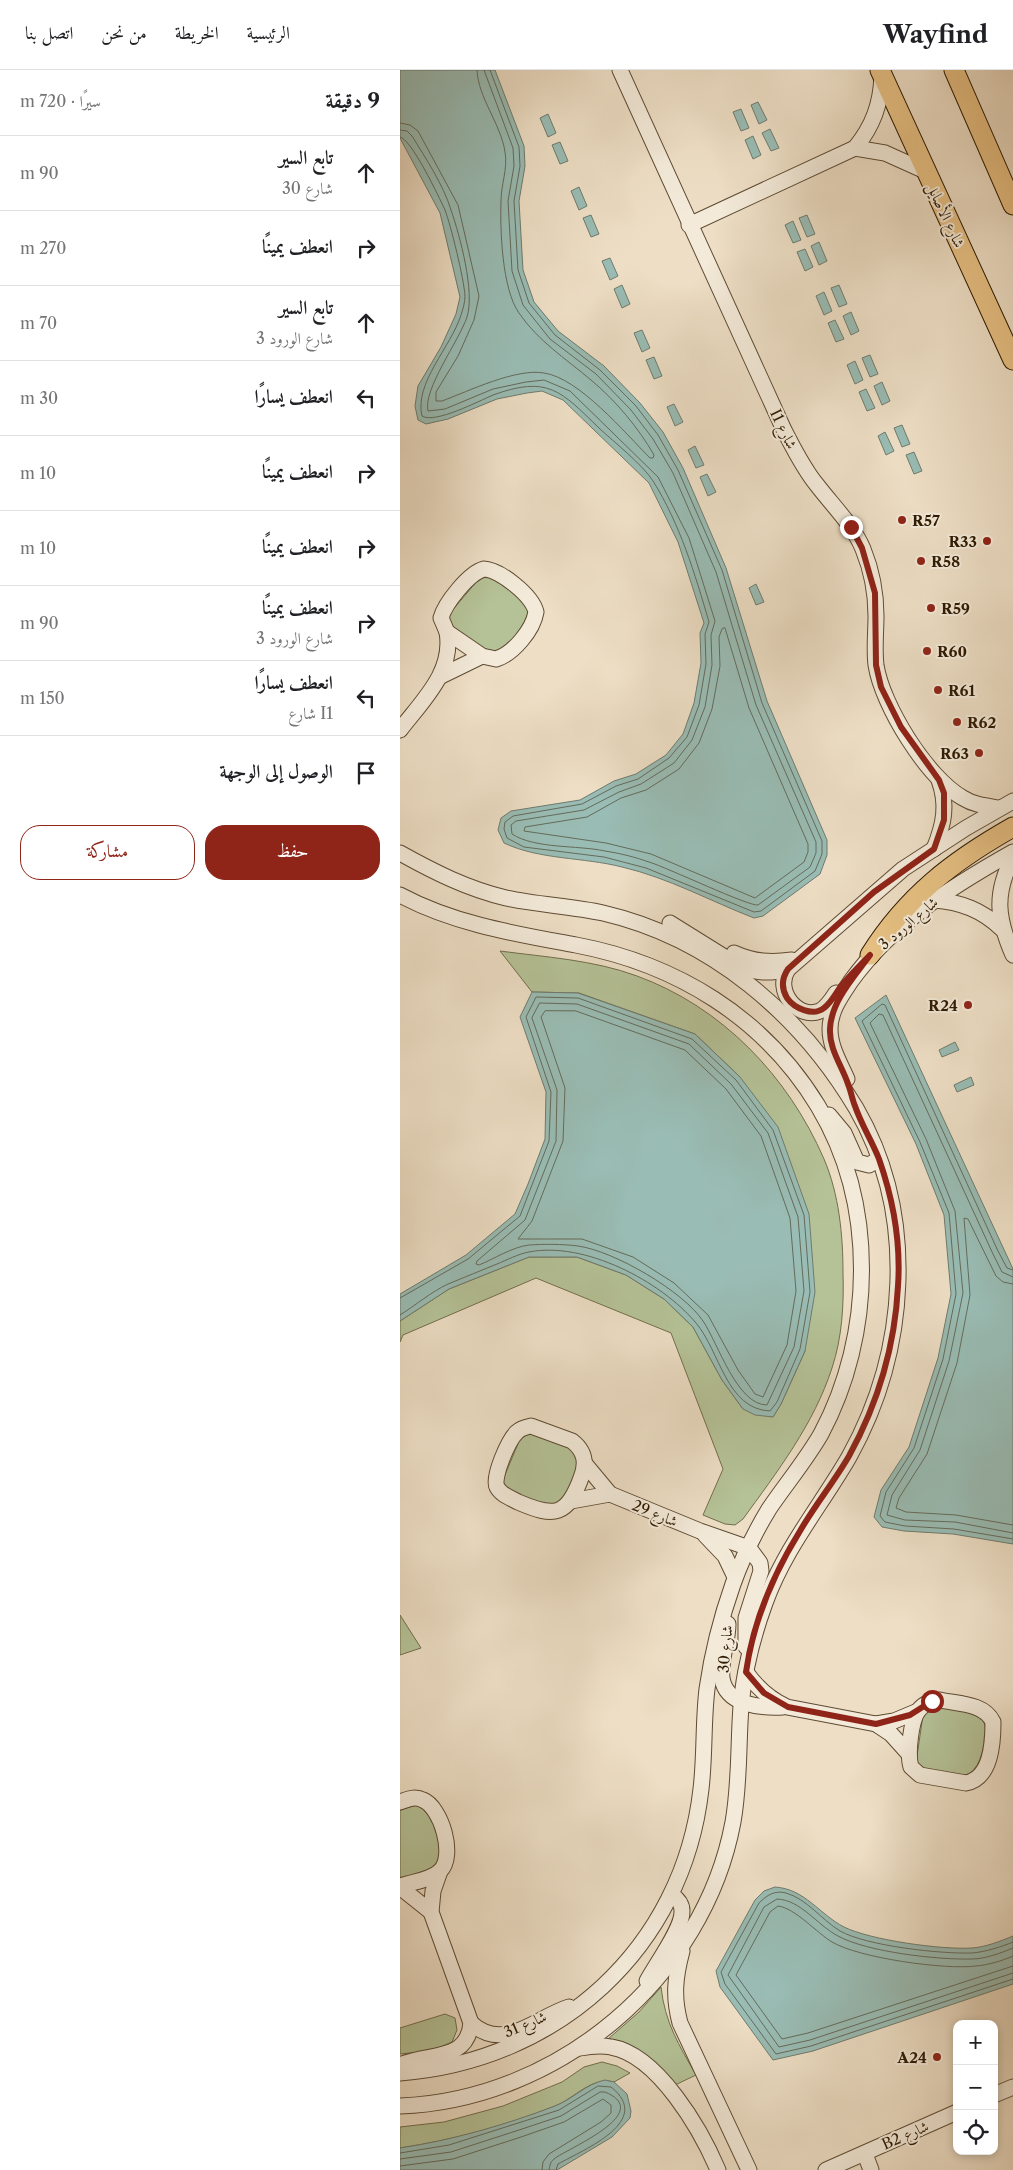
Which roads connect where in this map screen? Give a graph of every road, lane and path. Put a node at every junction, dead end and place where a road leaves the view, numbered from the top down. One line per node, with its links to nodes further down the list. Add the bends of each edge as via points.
1 (620, 70): 7 (street, I1 شارع)
2 (954, 70): 6 (main road)
3 (881, 73): 4 (street, via 879,107); 5 (main road, شارع الأصايل)
4 (855, 148): 5 (street, via 884,153); 7 (street)
5 (925, 171): 8 (main road, شارع الأصايل)
6 (1013, 205)
7 (689, 225): 13 (street, I1 شارع, via 798,458 851,527 862,548 875,593 876,665 881,687 901,727)
8 (1013, 360)
9 (447, 632): 10 (street); 10 (street, via 441,618 448,603 477,571 490,569 496,572 530,597 536,612 535,620 504,657 496,660); 11 (street, via 447,659)
10 (482, 656): 11 (street)
11 (441, 676): 12 (street)
12 (400, 730)
13 (939, 780): 15 (street, I1 شارع, via 964,799); 17 (street, I1 شارع, via 944,793 944,813)
14 (1013, 801): 15 (street)
15 (999, 808): 17 (street)
16 (1013, 827): 29 (main road, via 942,872 921,890)
17 (934, 849): 31 (street, via 874,892)
18 (1013, 852): 23 (street, شارع الورود 3)
19 (400, 853): 27 (street, via 443,876 481,891)
20 (1013, 857): 26 (street, via 1003,881)
21 (1013, 884): 26 (street)
22 (400, 895): 24 (street)
23 (934, 900): 28 (street, via 964,904 978,910); 29 (street, شارع الورود 3)
24 (426, 907): 25 (street); 33 (street, via 500,931 623,956 667,972 708,994 741,1017 771,1044)
25 (400, 909)
26 (1000, 911): 28 (street)
27 (608, 914): 31 (street, via 670,923 701,934 749,960); 32 (street, via 676,939 720,963 760,992 797,1027 828,1065)
28 (1002, 929): 30 (street)
29 (870, 955): 31 (street, via 818,1012 801,1009 788,998 782,983); 32 (street, شارع الورود 3, via 840,998 830,1028 831,1043)
30 (1013, 955)
31 (793, 964)
32 (855, 1107): 34 (street)
33 (820, 1109): 34 (street, via 837,1124 857,1162 869,1165); 39 (street, via 838,1150 855,1210 862,1282 858,1330 836,1404 819,1438 768,1511)
34 (879, 1159): 42 (street, via 891,1196 898,1240 899,1284 884,1373 869,1416 848,1457 783,1561 766,1600)
35 (585, 1464): 36 (street, شارع 29); 37 (street); 37 (street, شارع 29, via 582,1451 572,1441 531,1426 516,1432 497,1472 495,1479 501,1493 540,1511 557,1511)
36 (610, 1494): 37 (street, شارع 29); 38 (street, شارع 29)
37 (571, 1502)
38 (700, 1531): 39 (street, شارع 29); 40 (street, شارع 29, via 718,1546)
39 (749, 1548): 40 (street); 42 (street, via 760,1564 761,1572 746,1618)
40 (735, 1577): 41 (street)
41 (726, 1602): 43 (street, شارع 30, via 728,1629 722,1679); 51 (street, via 714,1646 707,1691 701,1790 691,1844)
42 (747, 1665): 43 (street); 44 (street, شارع 30, via 764,1693)
43 (741, 1703): 44 (street, شارع 30); 53 (street, via 738,1782 732,1824 706,1904)
44 (788, 1707): 46 (street, شارع 30)
45 (918, 1711): 46 (street, شارع 30); 47 (street); 47 (street, شارع 30, via 932,1701 940,1700 985,1710 993,1722 987,1766 980,1778 966,1783 920,1775 910,1767)
46 (876, 1724): 47 (street, شارع 30, via 891,1734)
47 (909, 1754)
48 (400, 1802): 49 (street, via 417,1798 434,1810 448,1845 448,1854)
49 (440, 1871): 50 (street); 52 (street, via 433,1891)
50 (400, 1886): 52 (street)
51 (672, 1894): 54 (street, via 682,1908 680,1921); 55 (street, via 648,1935 618,1972)
52 (431, 1912): 56 (street)
53 (685, 1940): 54 (street); 66 (street, via 674,1982 680,2023)
54 (640, 1998): 57 (street, via 610,2026)
55 (582, 2005): 56 (street, شارع 31, via 557,2011 504,2036 486,2034); 59 (street, via 548,2029 510,2048 470,2062 429,2071)
56 (471, 2023): 58 (street, via 466,2040 453,2052)
57 (576, 2049): 62 (street, via 539,2071 499,2087 458,2099); 65 (street, via 612,2047 644,2064 682,2107)
58 (400, 2066)
59 (400, 2073)
60 (1013, 2087): 61 (street)
61 (998, 2094)
62 (400, 2106)
63 (953, 2114): 64 (street, B2 شارع)
64 (865, 2154): 67 (street, B2 شارع); 68 (street)
65 (718, 2170)
66 (749, 2170)
67 (826, 2170)
68 (871, 2170)

